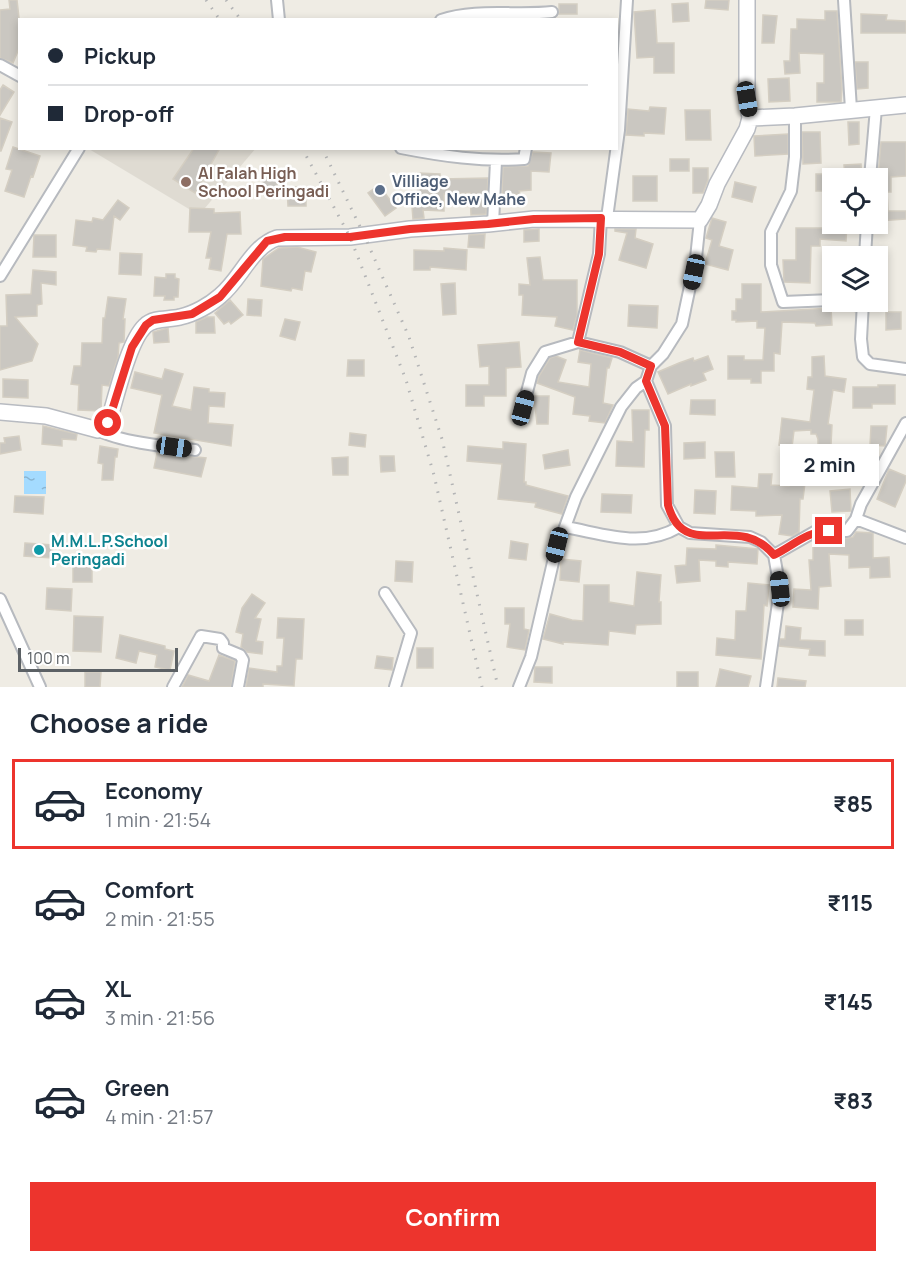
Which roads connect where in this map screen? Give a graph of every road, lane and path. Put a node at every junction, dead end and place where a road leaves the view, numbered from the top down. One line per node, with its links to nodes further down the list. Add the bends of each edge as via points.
1 (277, 0): 7 (street)
2 (556, 0): 6 (street)
3 (627, 0): 16 (street)
4 (747, 0): 15 (main road)
5 (844, 0): 13 (street)
6 (551, 16): 8 (street, via 493,13)
7 (279, 18)
8 (451, 18)
9 (0, 65): 10 (street)
10 (18, 75)
11 (906, 105): 12 (main road)
12 (876, 108): 13 (main road); 22 (street)
13 (851, 109): 14 (main road)
14 (795, 116): 15 (main road); 27 (street, via 790,191 771,232 771,265 783,302)
15 (750, 118): 24 (main road)
16 (618, 136)
17 (78, 150): 26 (street)
18 (526, 150): 21 (street, via 524,159)
19 (616, 150): 23 (street)
20 (432, 151): 21 (street)
21 (496, 161): 25 (street)
22 (871, 168)
23 (604, 218): 24 (main road); 25 (main road); 29 (street)
24 (700, 220): 30 (street, via 682,324)
25 (493, 224): 36 (main road, via 267,241 220,297 192,314 153,320 146,325 132,347 108,423)
26 (0, 274)
27 (822, 300)
28 (862, 312): 31 (street, via 863,357 870,364)
29 (578, 342): 30 (street, via 620,352); 33 (street, via 545,352 532,373)
30 (651, 366): 32 (street)
31 (906, 369)
32 (646, 381): 39 (street, via 636,387 621,407); 40 (street, via 665,426 668,505)
33 (523, 408)
34 (0, 412): 36 (main road, via 46,416)
35 (906, 423): 38 (street)
36 (98, 430): 37 (street, via 154,445)
37 (195, 450)
38 (856, 519): 41 (street); 42 (street, via 847,531 816,531)
39 (565, 527): 40 (street, via 643,540); 49 (street, via 557,545 531,657)
40 (679, 527): 42 (street, via 690,533 750,537)
41 (906, 538)
42 (774, 555): 50 (street, via 780,589)
43 (385, 593): 48 (street, via 411,633)
44 (0, 599): 45 (street)
45 (40, 687)
46 (173, 687): 47 (street, via 201,636 220,639 223,648 240,655 243,660)
47 (238, 687)
48 (395, 687)
49 (519, 687)
50 (766, 687)

